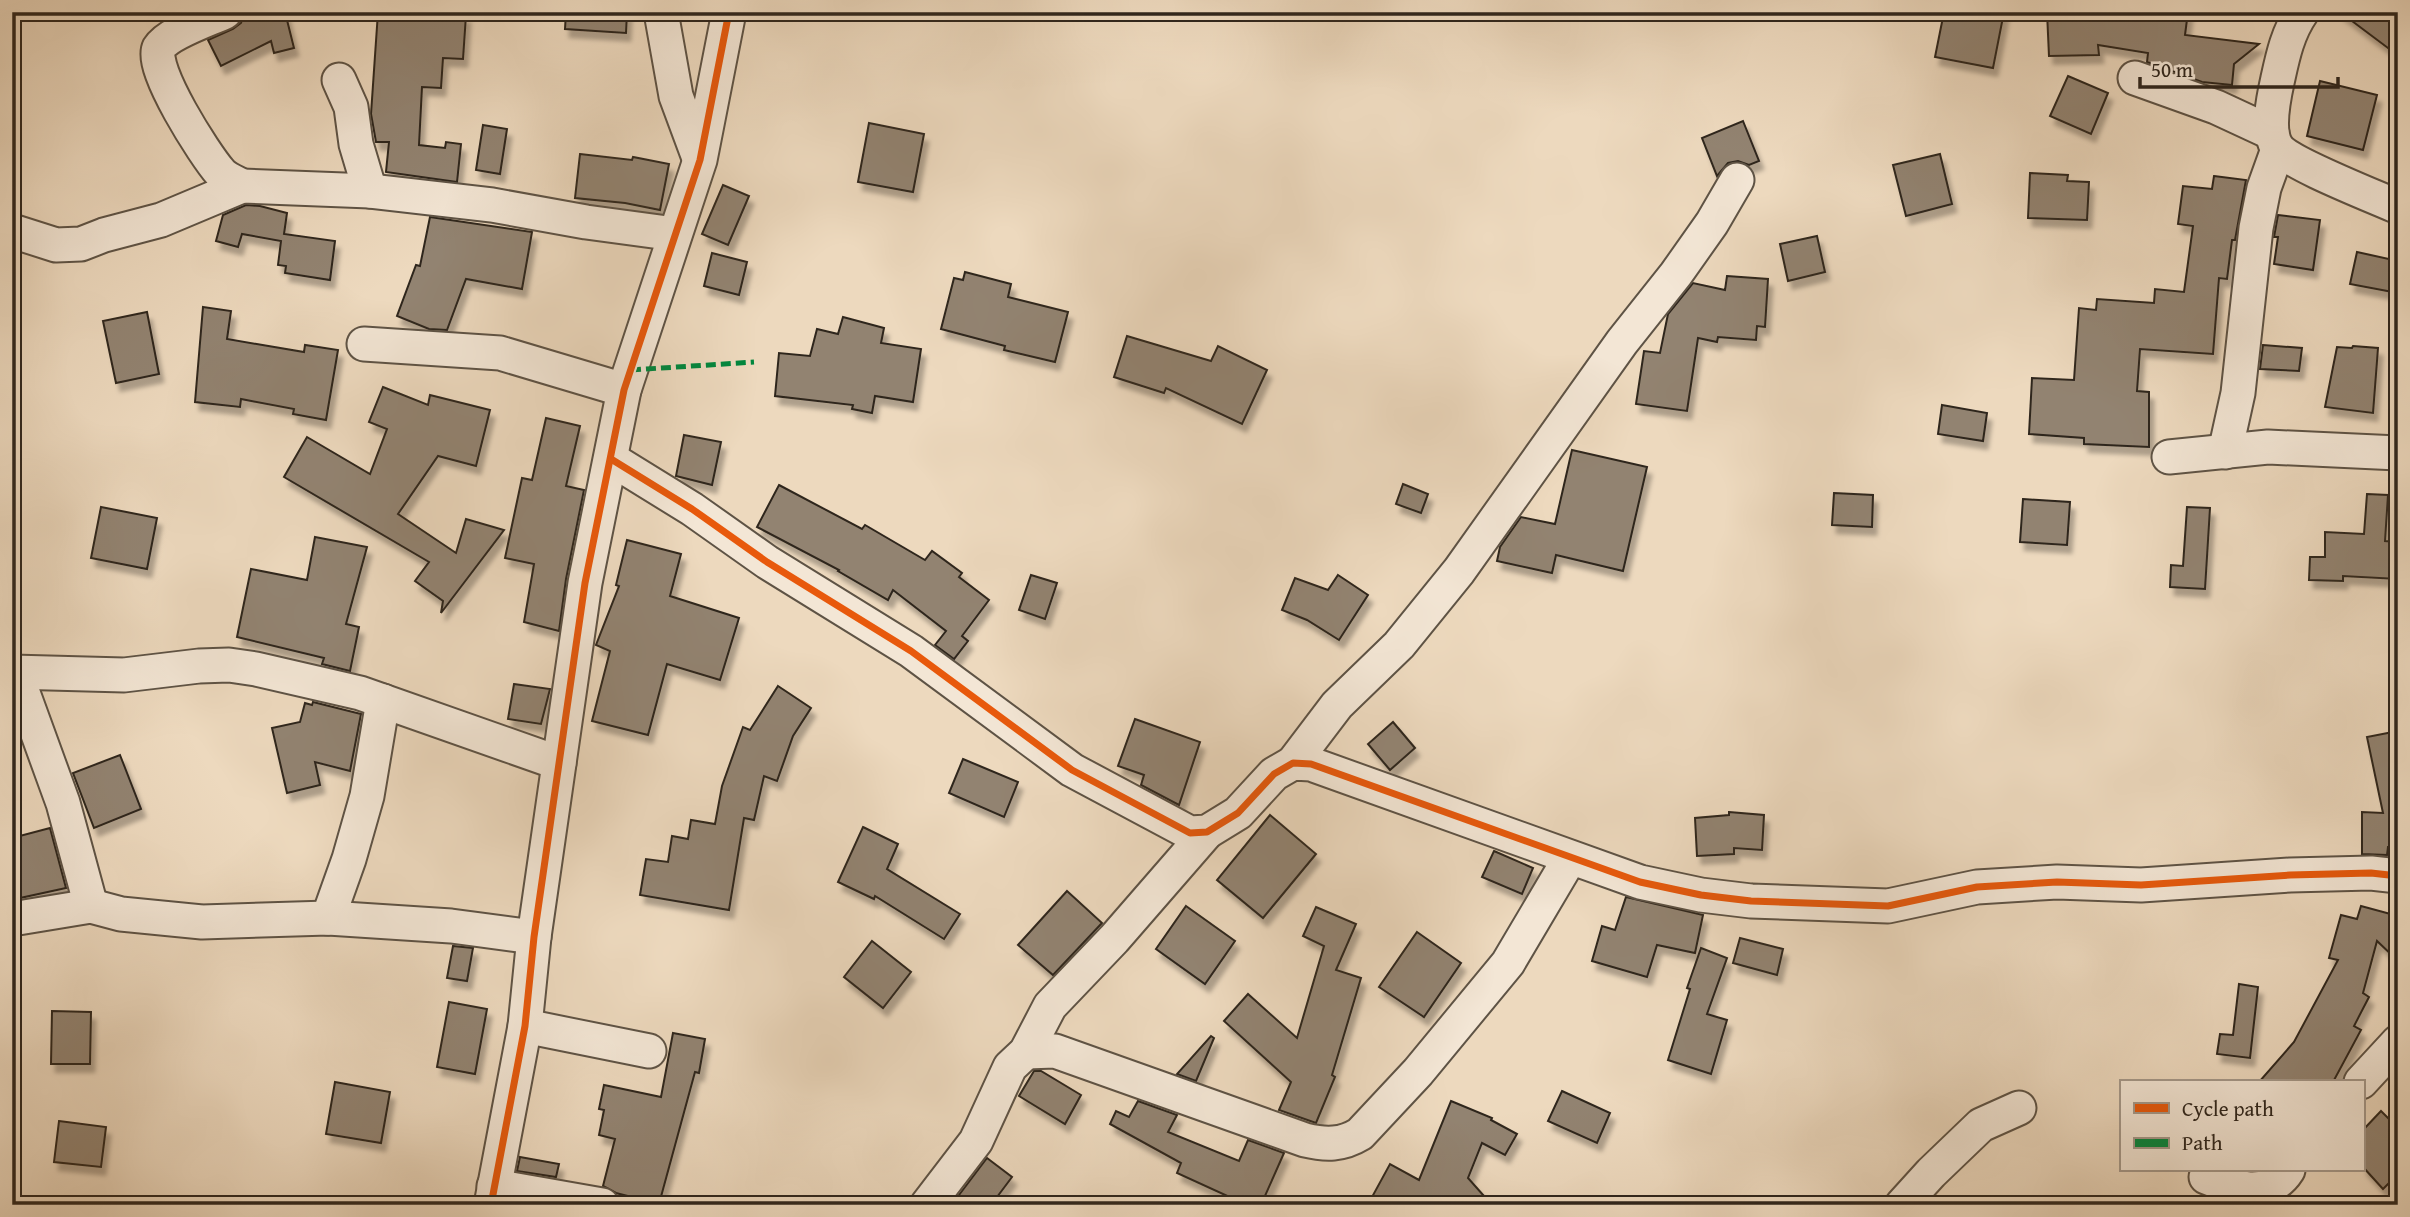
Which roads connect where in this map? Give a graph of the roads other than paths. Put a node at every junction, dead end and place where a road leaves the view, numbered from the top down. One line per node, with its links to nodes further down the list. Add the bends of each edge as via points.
1 (225, 12): 10 (street, via 176,34 160,47 157,57 189,128 221,174)
2 (661, 12): 8 (street, via 676,96)
3 (729, 12): 8 (street)
4 (2290, 16): 7 (street, via 2275,91)
5 (2135, 78): 7 (street, via 2216,107)
6 (339, 80): 11 (street, via 351,107)
7 (2275, 141): 12 (street, via 2308,167); 17 (street, via 2256,228 2240,382)
8 (700, 160): 14 (street)
9 (1737, 180): 24 (street, via 1683,264 1606,363 1459,571 1399,645 1337,705)
10 (242, 186): 11 (street); 13 (street, via 161,220 81,244 56,245)
11 (370, 191): 14 (street)
12 (2398, 206)
13 (12, 231)
14 (675, 234): 16 (street)
15 (364, 344): 16 (street, via 500,353)
16 (624, 390): 20 (street)
17 (2225, 452): 18 (street, via 2268,447); 19 (street)
18 (2398, 453)
19 (2169, 457)
20 (611, 459): 23 (street, via 585,583); 25 (street, via 911,651 1072,770 1174,826 1190,833)
21 (13, 671): 22 (street, via 124,675 229,666); 28 (street, via 63,803)
22 (383, 701): 23 (street); 29 (street, via 367,796)
23 (559, 762): 31 (street)
24 (1293, 763): 25 (street, via 1274,774 1238,813); 26 (street, via 1311,764)
25 (1207, 832): 35 (street, via 1050,1006)
26 (1570, 858): 27 (street, via 1640,882 1701,895 1888,906 1977,887 2057,882 2141,885 2290,875); 35 (street, via 1507,963 1418,1072 1350,1140 1305,1140 1055,1051)
27 (2398, 876)
28 (91, 906): 29 (street, via 121,914 202,922); 30 (street)
29 (328, 918): 31 (street)
30 (12, 919)
31 (534, 937): 32 (street)
32 (525, 1026): 34 (street); 40 (street)
33 (2398, 1042): 36 (street)
34 (649, 1051)
35 (1026, 1052): 42 (street, via 1010,1067 976,1141)
36 (2363, 1080)
37 (2019, 1108): 43 (street, via 1981,1125)
38 (2286, 1172): 39 (street, via 2262,1189 2234,1188)
39 (2206, 1177)
40 (493, 1196): 41 (street)
41 (602, 1205)
42 (927, 1205)
43 (1902, 1205)

